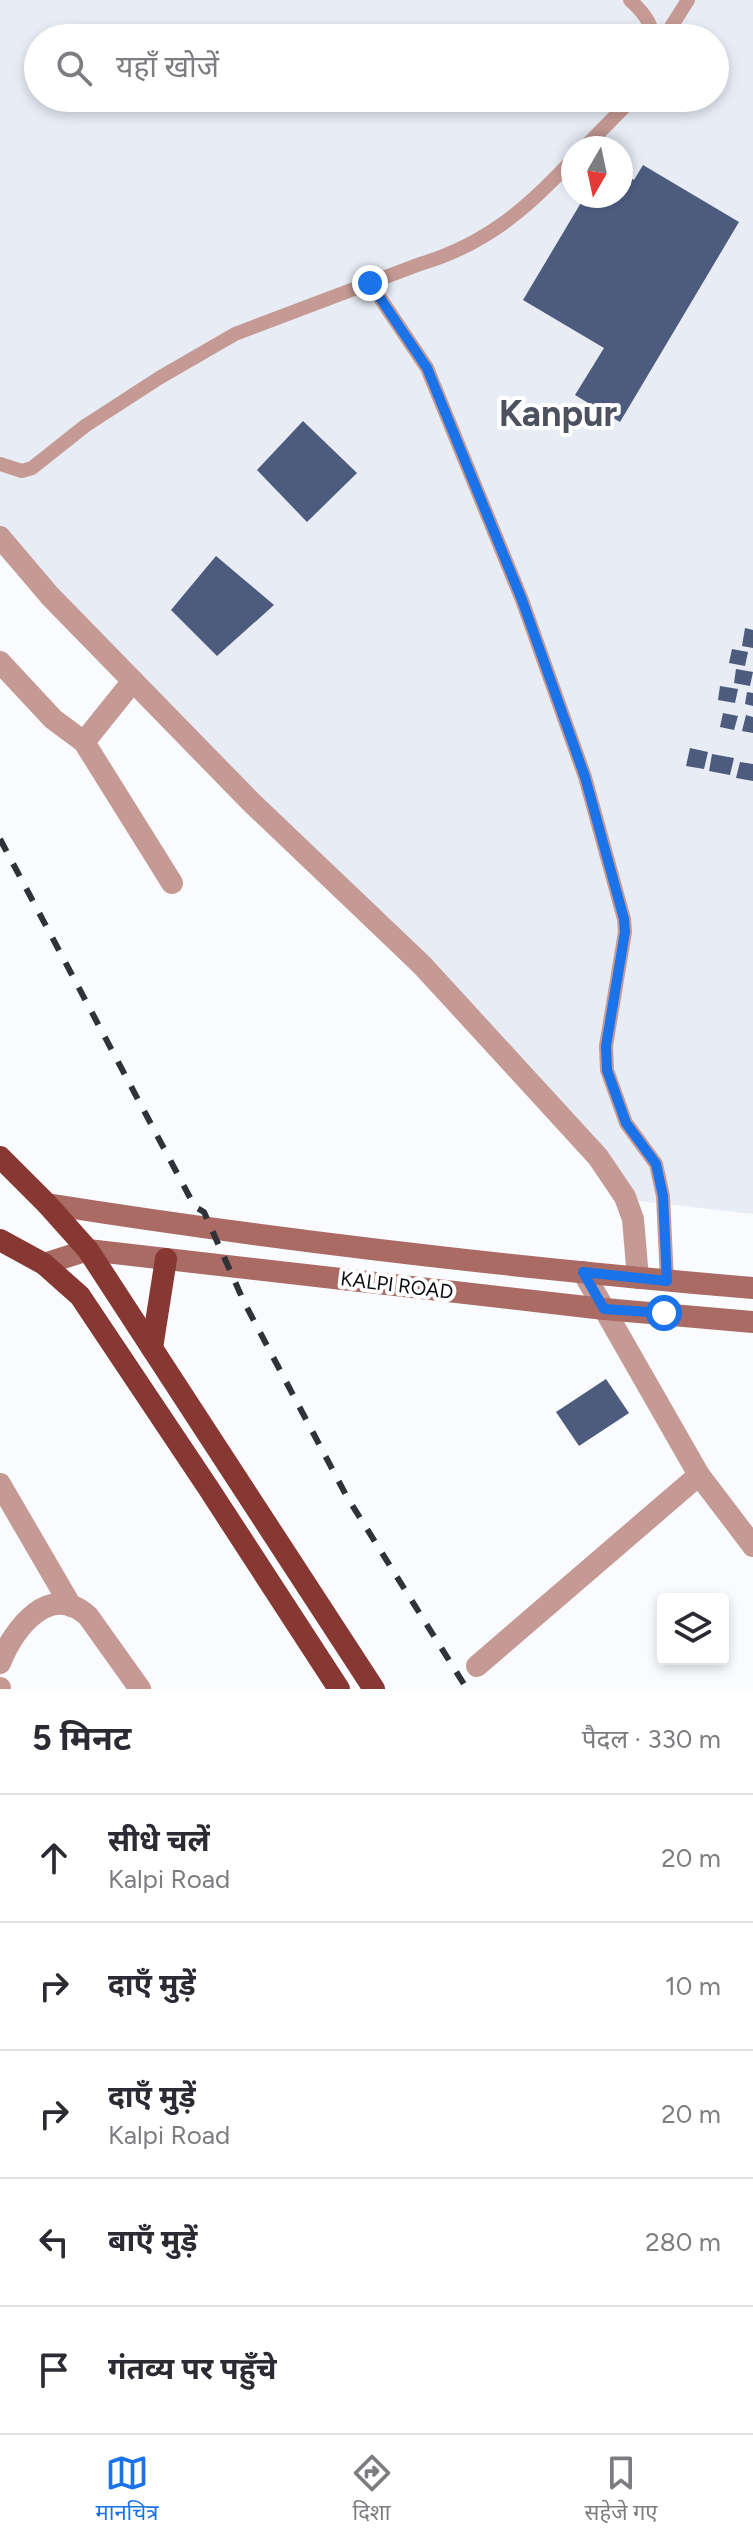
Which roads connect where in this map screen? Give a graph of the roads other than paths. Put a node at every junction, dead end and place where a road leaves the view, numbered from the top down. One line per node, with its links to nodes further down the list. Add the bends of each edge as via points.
1 (630, 0): 3 (lane)
2 (688, 0): 4 (lane)
3 (649, 24)
4 (673, 24)
5 (619, 112): 6 (lane)
6 (596, 136)
7 (561, 172): 8 (lane, via 489,236 452,255)
8 (370, 283): 9 (lane, via 235,334 85,426 32,468 22,471); 23 (lane, via 427,368 522,600 585,777 625,932 606,1046 607,1070 626,1123 656,1164)
9 (0, 464)
10 (0, 537): 12 (street)
11 (0, 662): 13 (street, via 64,729)
12 (133, 681): 13 (street); 22 (street, via 422,965 598,1157 620,1187 633,1219)
13 (84, 742): 14 (street)
14 (172, 883)
15 (0, 1157): 16 (highway)
16 (47, 1204): 18 (highway); 21 (main road, KALPI ROAD, via 212,1230)
17 (2, 1242): 20 (highway)
18 (88, 1250): 19 (main road, KALPI ROAD); 20 (main road, KALPI ROAD); 27 (highway)
19 (166, 1259): 25 (main road, KALPI ROAD); 27 (highway)
20 (44, 1264): 35 (highway, via 80,1296)
21 (583, 1272): 22 (main road, KALPI ROAD); 25 (street)
22 (638, 1278): 23 (main road, KALPI ROAD)
23 (667, 1281): 24 (main road, KALPI ROAD)
24 (753, 1288)
25 (604, 1309): 26 (main road, KALPI ROAD); 28 (street)
26 (753, 1322)
27 (152, 1348): 36 (highway)
28 (699, 1475): 30 (street); 33 (street)
29 (0, 1484): 31 (street)
30 (753, 1546)
31 (71, 1606): 32 (street, via 51,1605 32,1612); 34 (street, via 88,1616)
32 (0, 1663)
33 (477, 1666)
34 (140, 1689)
35 (339, 1689)
36 (374, 1689)

